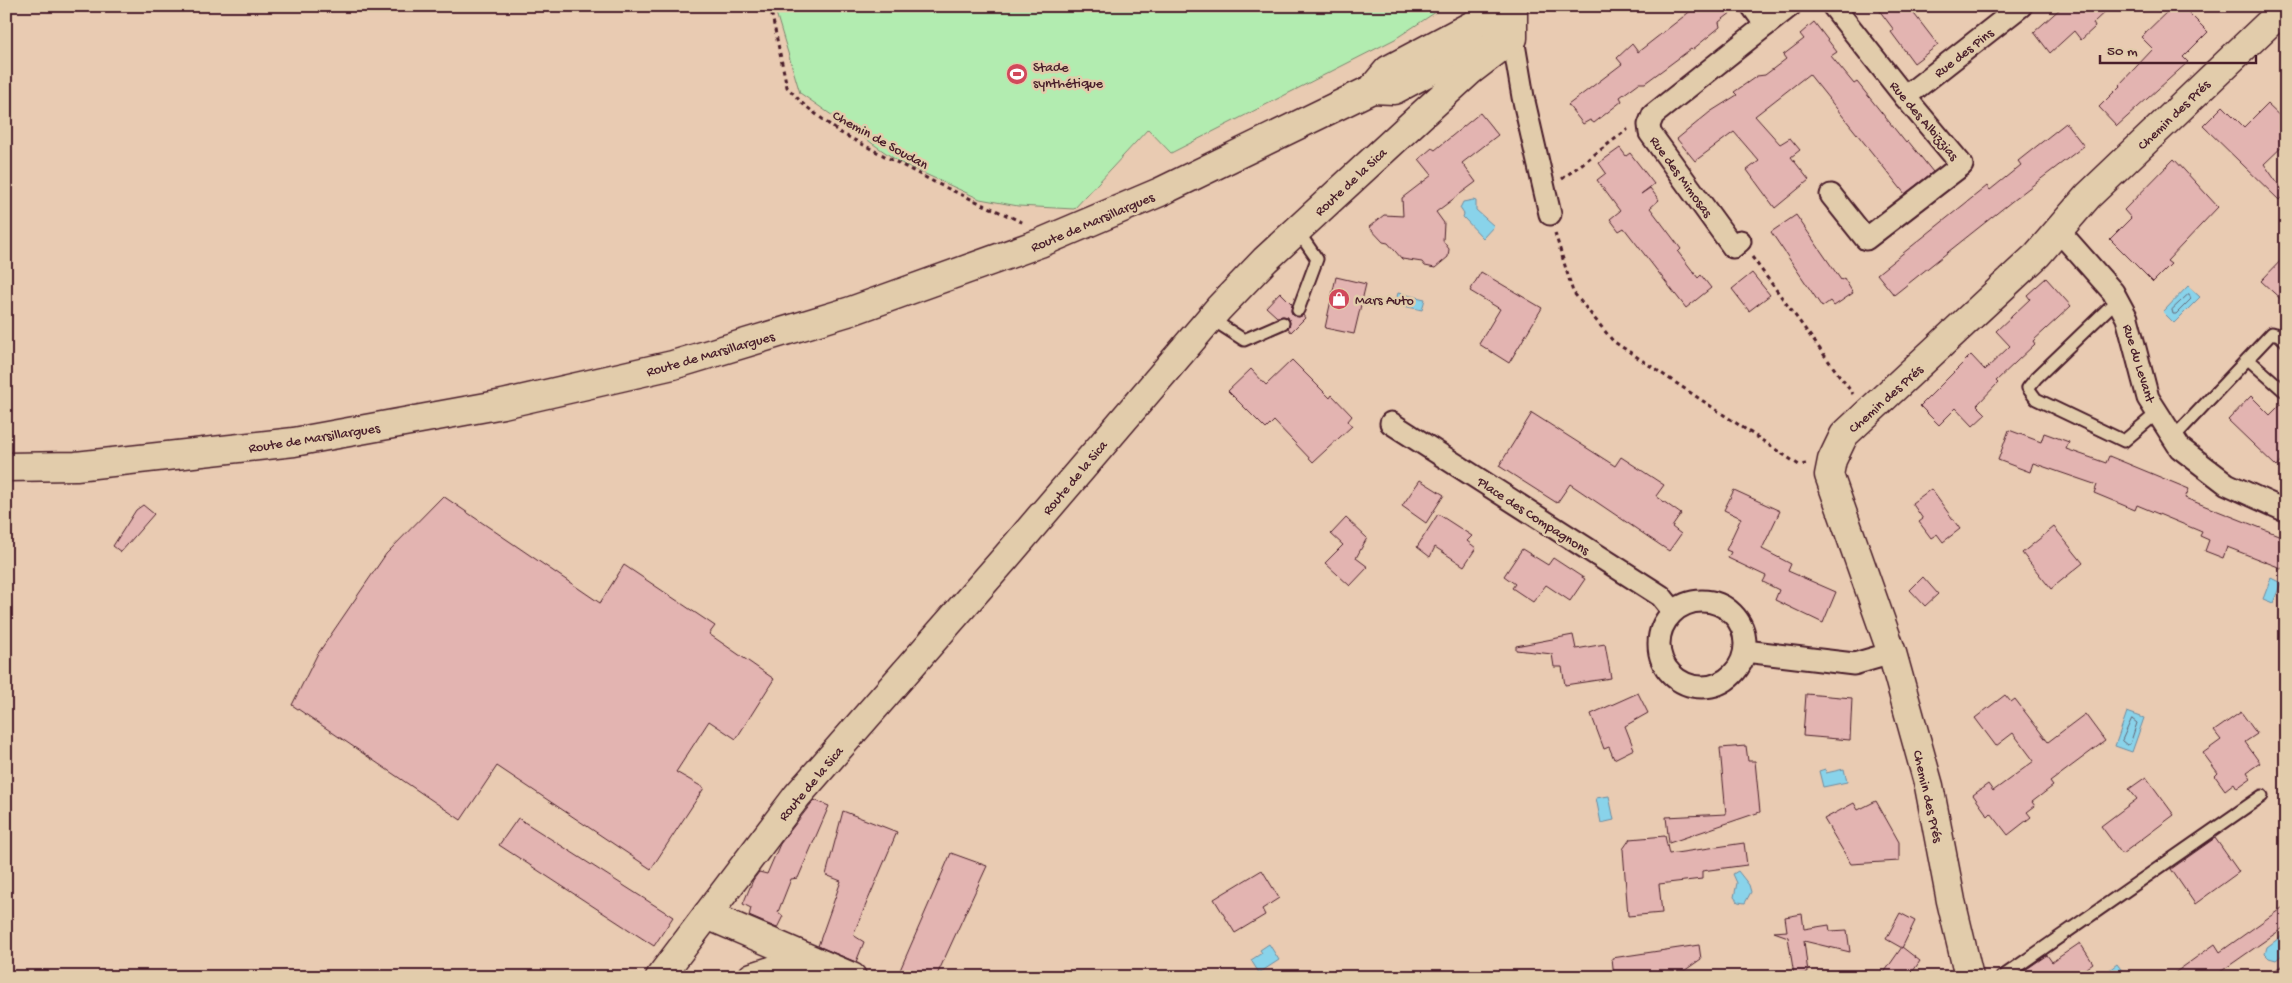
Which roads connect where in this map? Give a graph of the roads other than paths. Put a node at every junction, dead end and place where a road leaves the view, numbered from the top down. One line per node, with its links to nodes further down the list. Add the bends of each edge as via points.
1 (1752, 6): 7 (street)
2 (1790, 6): 7 (street, Rue des Mimosas)
3 (1833, 6): 8 (street, Rue des Albizzias)
4 (2020, 6): 8 (street, Rue des Pins)
5 (2286, 7): 12 (street, Chemin des Prés, via 2088,196)
6 (1511, 19): 10 (street, via 1523,96); 11 (street, Route de la Sica, via 1464,76); 24 (street, Route de Marsillargues, via 1490,39 1394,90 1372,89 1169,188 1040,243 851,311 673,365 503,404 294,442 76,466)
7 (1766, 25): 13 (street, Rue des Mimosas, via 1653,115 1649,125 1650,133 1733,246)
8 (1905, 97): 9 (street, Rue des Albizzias, via 1962,165 1866,239)
9 (1831, 195)
10 (1550, 214)
11 (1297, 230): 15 (lane, via 1317,259); 16 (street, Route de la Sica)
12 (2059, 231): 14 (street, Rue du Levant, via 2113,292); 28 (street, Chemin des Prés, via 1844,435 1832,460 1829,475)
13 (1740, 241)
14 (2116, 300): 21 (street, Rue du Levant, via 2127,318 2148,398); 21 (lane, via 2028,388 2036,399 2124,441)
15 (1298, 310)
16 (1210, 318): 17 (lane, via 1244,340); 30 (street, Route de la Sica, via 797,796)
17 (1283, 323)
18 (2286, 341): 19 (lane, via 2272,333)
19 (2248, 359): 20 (lane, via 2283,390); 23 (lane)
20 (2286, 387)
21 (2157, 413): 23 (street, Rue du Levant)
22 (1391, 423): 26 (street, Place des Compagnons, via 1661,596)
23 (2173, 438): 25 (street, Rue du Levant, via 2180,448 2227,484)
24 (6, 467)
25 (2286, 511)
26 (1673, 611): 27 (street, via 1686,603 1716,602 1740,621 1745,635); 27 (street, via 1658,638 1666,668 1677,679 1691,686 1721,683 1734,673)
27 (1745, 651): 28 (street, via 1854,664)
28 (1892, 653): 35 (street, Chemin des Prés, via 1929,786)
29 (2262, 796): 36 (lane)
30 (707, 915): 32 (street); 33 (street, Route de la Sica)
31 (2286, 971): 37 (lane)
32 (841, 973): 34 (street, via 777,969)
33 (660, 977)
34 (752, 977)
35 (1969, 977)
36 (2002, 977)
37 (2278, 977)

